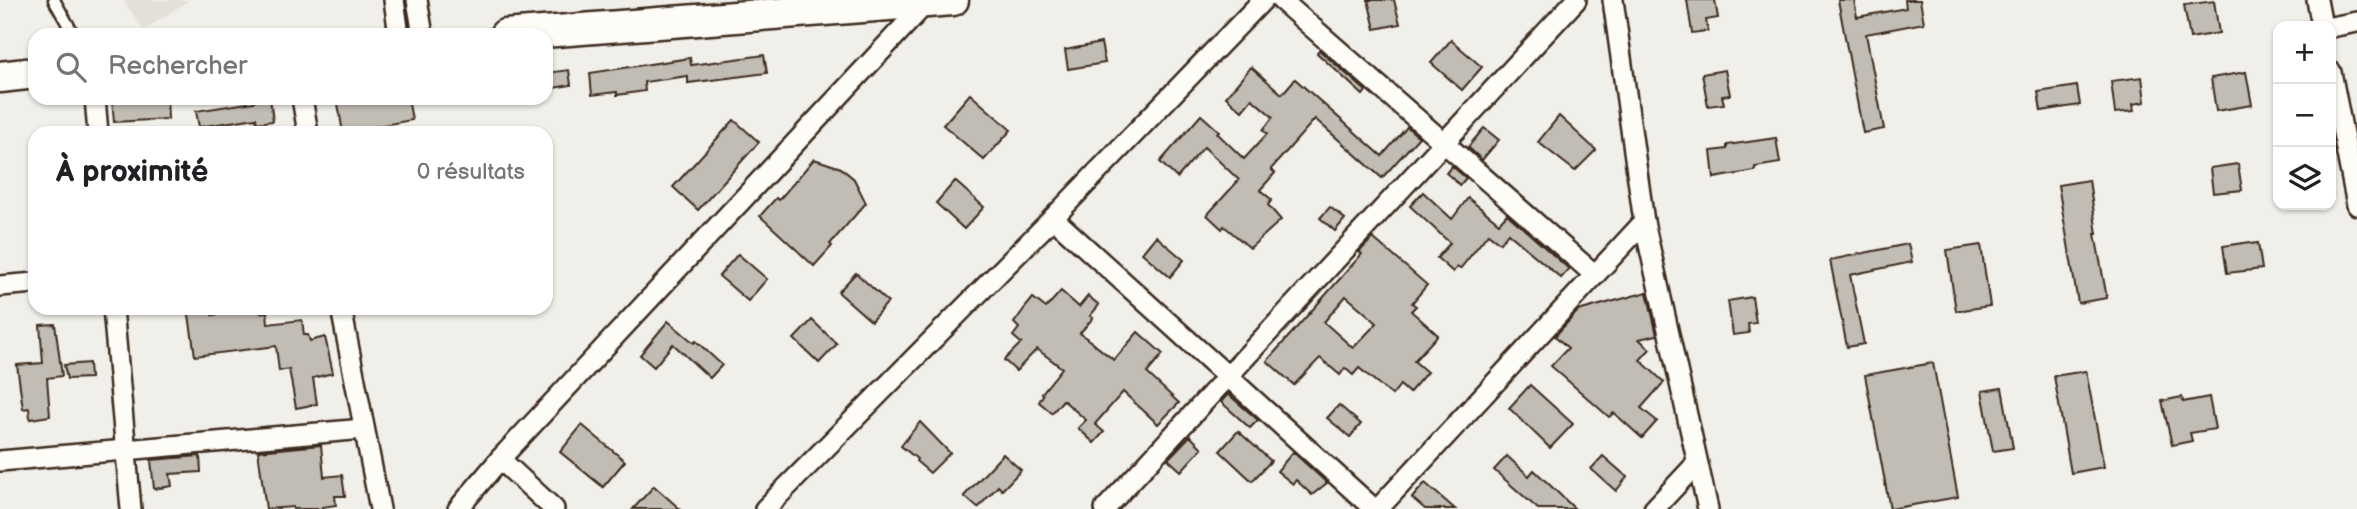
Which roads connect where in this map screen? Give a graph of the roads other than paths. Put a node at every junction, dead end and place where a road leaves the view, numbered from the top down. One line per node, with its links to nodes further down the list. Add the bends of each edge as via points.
1 (54, 0): 13 (lane)
2 (394, 0): 14 (street)
3 (417, 0): 15 (street)
4 (1263, 0): 26 (street)
5 (1281, 0): 24 (street)
6 (1576, 0): 24 (street)
7 (1613, 0): 27 (street)
8 (2317, 0): 10 (street)
9 (939, 2): 16 (main road); 36 (street)
10 (2321, 21)
11 (2357, 22): 12 (street)
12 (2336, 26)
13 (70, 28)
14 (398, 28)
15 (422, 28)
16 (553, 31)
17 (28, 74): 18 (main road)
18 (0, 77)
19 (2333, 84): 25 (street)
20 (96, 105): 22 (street)
21 (303, 105): 23 (street)
22 (97, 126)
23 (307, 126)
24 (1444, 143): 28 (street); 33 (street)
25 (2357, 205)
26 (1053, 218): 33 (street); 43 (street)
27 (1644, 222): 28 (street); 38 (street)
28 (1595, 275): 45 (street)
29 (28, 284): 30 (street)
30 (0, 286)
31 (114, 315): 35 (street)
32 (342, 315): 34 (street)
33 (1228, 376): 44 (street); 45 (street)
34 (364, 429): 35 (street); 40 (street)
35 (125, 450): 37 (street); 39 (street)
36 (500, 459): 41 (street); 42 (street)
37 (0, 461)
38 (1698, 463): 46 (street); 47 (street)
39 (131, 509)
40 (380, 509)
41 (458, 509)
42 (554, 509)
43 (765, 509)
44 (1105, 509)
45 (1376, 509)
46 (1654, 509)
47 (1708, 509)

